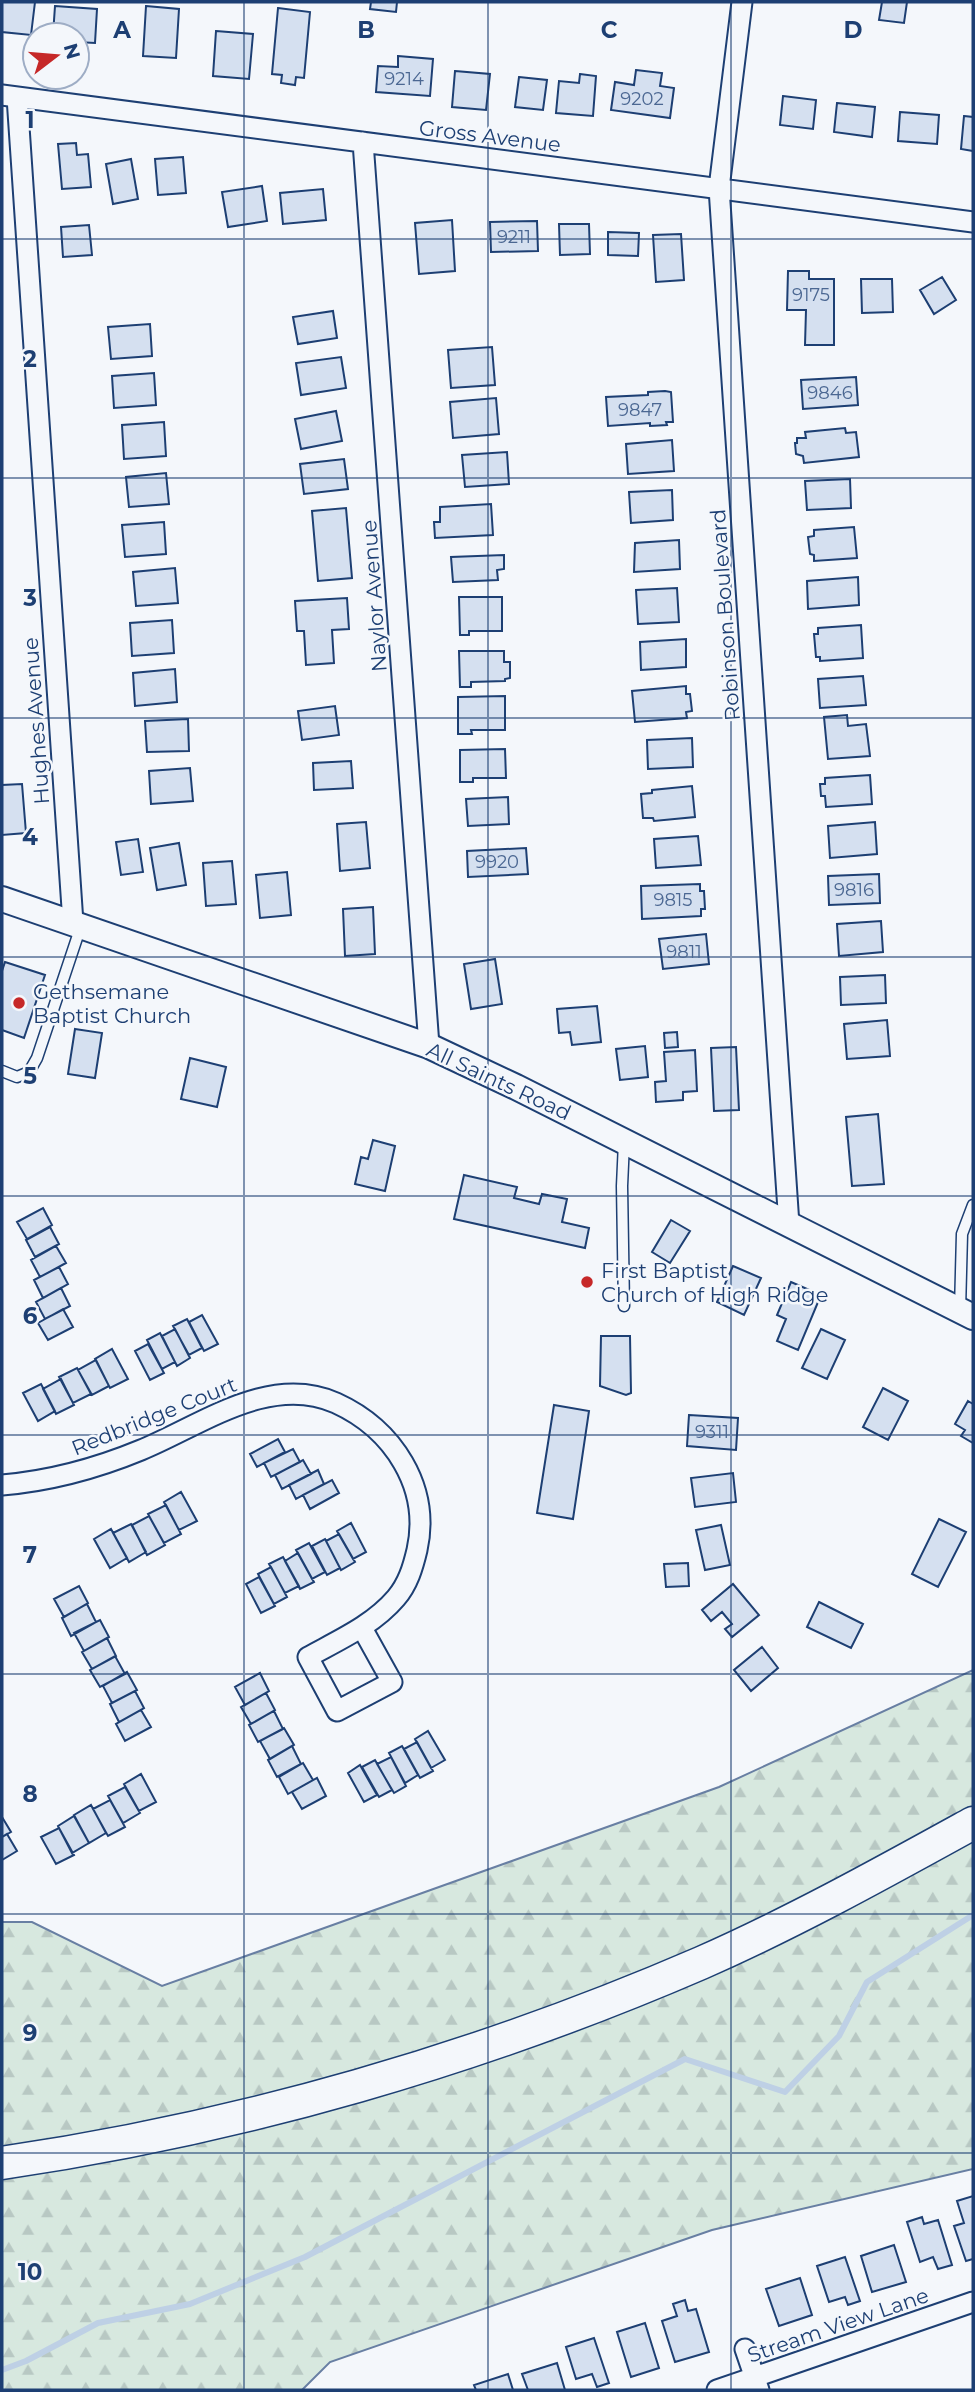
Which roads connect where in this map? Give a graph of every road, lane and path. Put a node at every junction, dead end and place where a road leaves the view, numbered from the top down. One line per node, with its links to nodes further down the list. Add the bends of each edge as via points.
1 (741, 2): 4 (street, Robinson Boulevard)
2 (9, 96): 3 (street, Gross Avenue); 7 (street, Hughes Avenue)
3 (363, 142): 4 (street, Gross Avenue); 8 (street, Naylor Avenue)
4 (719, 188): 5 (street, Gross Avenue); 12 (street, Robinson Boulevard)
5 (973, 222)
6 (2, 900): 7 (street, All Saints Road)
7 (77, 924): 8 (street, All Saints Road); 9 (lane, via 37,1058 29,1072 17,1077)
8 (429, 1046): 10 (street, All Saints Road)
9 (2, 1072)
10 (624, 1142): 12 (street, All Saints Road); 13 (lane)
11 (973, 1205): 14 (lane, via 962,1234)
12 (789, 1225): 14 (street, All Saints Road)
13 (624, 1306)
14 (966, 1314)
15 (2, 1485): 16 (street, Redbridge Court, via 39,1482 91,1469 265,1397 304,1395 335,1403 366,1421 390,1443 411,1476 419,1512 420,1538 406,1585)
16 (362, 1628): 16 (street, Redbridge Court, via 308,1657 337,1711 392,1682)
17 (973, 1823): 18 (main road, via 803,1915 578,2012 458,2054 233,2119)
18 (2, 2163)
19 (973, 2302): 21 (street, Stream View Lane)
20 (746, 2349): 21 (street)
21 (757, 2384): 22 (street, Stream View Lane)
22 (716, 2390)

